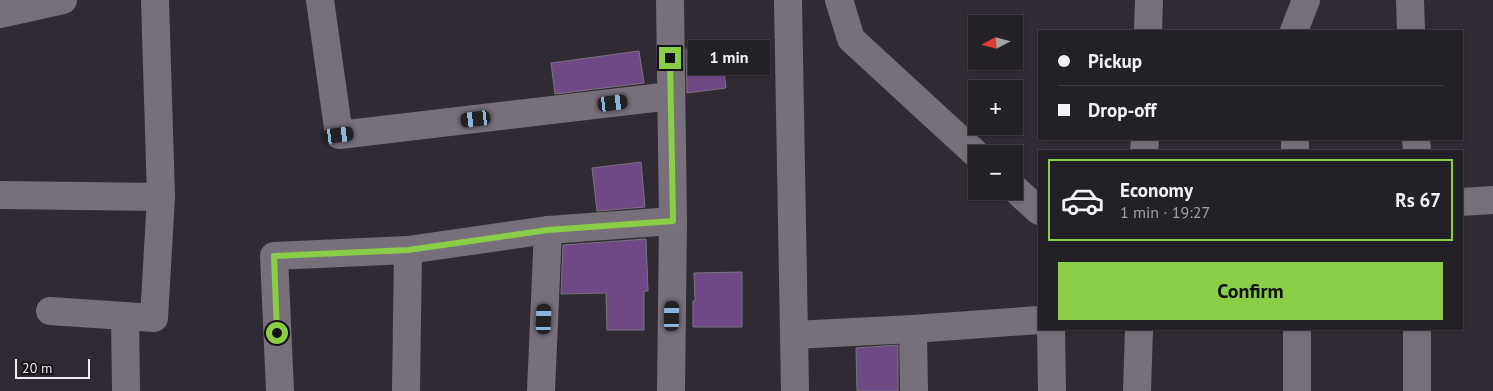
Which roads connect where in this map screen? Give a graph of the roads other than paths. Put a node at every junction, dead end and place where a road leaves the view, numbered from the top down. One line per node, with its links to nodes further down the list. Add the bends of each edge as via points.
1 (63, 0): 10 (street)
2 (155, 0): 17 (street)
3 (320, 0): 14 (street, via 339,135)
4 (670, 0): 14 (street)
5 (788, 0): 33 (street)
6 (839, 0): 15 (street, via 852,39)
7 (1149, 0): 11 (street)
8 (1306, 0): 12 (street)
9 (1410, 0): 13 (street)
10 (0, 14)
11 (1148, 30)
12 (1294, 30)
13 (1411, 30)
14 (671, 96): 22 (street)
15 (968, 147)
16 (0, 195): 17 (street)
17 (161, 197): 26 (street, via 154,318)
18 (1023, 197): 21 (street)
19 (1493, 200): 20 (street)
20 (1463, 202)
21 (1038, 211)
22 (673, 221): 23 (street); 38 (street)
23 (548, 230): 24 (street); 37 (street)
24 (408, 250): 35 (street, via 274,256); 36 (street)
25 (50, 311): 26 (street)
26 (125, 316): 34 (street)
27 (1038, 320): 28 (street)
28 (913, 329): 33 (street); 40 (street)
29 (1051, 330): 41 (street)
30 (1139, 330): 42 (street)
31 (1297, 330): 43 (street)
32 (1417, 330): 44 (street)
33 (794, 335): 39 (street)
34 (126, 391)
35 (280, 391)
36 (406, 391)
37 (541, 391)
38 (671, 391)
39 (795, 391)
40 (914, 391)
41 (1052, 391)
42 (1137, 391)
43 (1297, 391)
44 (1416, 391)

